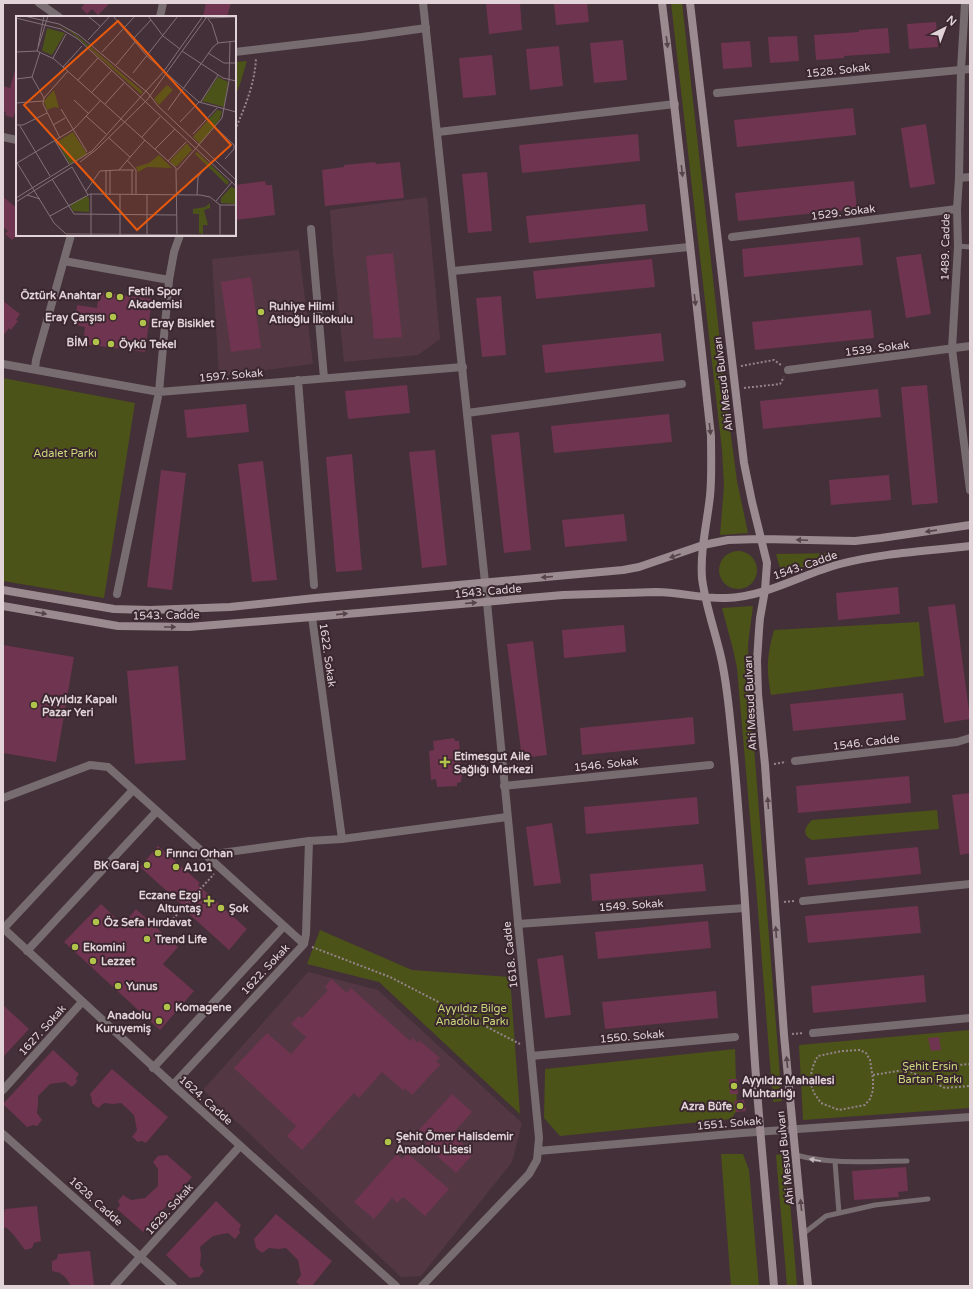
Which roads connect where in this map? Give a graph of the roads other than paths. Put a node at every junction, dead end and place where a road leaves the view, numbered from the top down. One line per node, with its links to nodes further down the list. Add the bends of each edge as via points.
1 (39, 3): 7 (street)
2 (163, 3): 8 (street)
3 (423, 3): 9 (street, 1618. Cadde)
4 (662, 3): 14 (main road, Ahi Mesud Bulvarı, one-way to 14)
5 (690, 3): 44 (main road, Ahi Mesud Bulvarı, via 744,463)
6 (965, 3): 11 (street, 1489. Cadde)
7 (58, 16)
8 (160, 16)
9 (426, 28): 10 (street); 15 (street, 1618. Cadde)
10 (236, 52)
11 (961, 69): 12 (street, 1528. Sokak); 13 (street, 1528. Sokak); 19 (street, 1489. Cadde)
12 (970, 69)
13 (717, 94)
14 (675, 104): 15 (street); 26 (main road, Ahi Mesud Bulvarı, one-way to 26)
15 (438, 132): 29 (street, 1618. Cadde)
16 (3, 137): 17 (street)
17 (16, 140)
18 (970, 177): 19 (street)
19 (959, 178): 20 (street, 1489. Cadde)
20 (957, 209): 24 (street, 1529. Sokak); 25 (street, 1489. Cadde)
21 (311, 229): 37 (street)
22 (71, 236): 28 (street)
23 (180, 236): 30 (street)
24 (732, 237)
25 (958, 246): 27 (lane); 32 (street, 1489. Cadde)
26 (689, 247): 29 (street); 45 (main road, Ahi Mesud Bulvarı, one-way to 45, via 711,436 710,496)
27 (970, 247)
28 (64, 262): 30 (street); 35 (street)
29 (453, 271): 34 (street, 1618. Cadde)
30 (169, 280): 40 (street)
31 (970, 346): 32 (street, 1539. Sokak)
32 (952, 349): 36 (street, 1539. Sokak); 42 (street, 1489. Cadde)
33 (3, 364): 35 (street, 1597. Sokak)
34 (463, 367): 37 (street, 1597. Sokak); 41 (street, 1618. Cadde)
35 (35, 370): 40 (street, 1597. Sokak)
36 (788, 370)
37 (324, 378): 38 (street, 1597. Sokak)
38 (298, 380): 40 (street, 1597. Sokak); 48 (street)
39 (682, 384): 41 (street)
40 (159, 392): 51 (street)
41 (467, 413): 47 (street, 1618. Cadde)
42 (970, 490)
43 (970, 525): 44 (main road, 1543. Cadde, one-way to 44, via 854,541)
44 (761, 539): 45 (main road, 1543. Cadde); 50 (main road, Ahi Mesud Bulvarı, via 767,563)
45 (703, 545): 47 (main road, 1543. Cadde, one-way to 47, via 646,565 623,570); 52 (main road, Ahi Mesud Bulvarı, via 702,565)
46 (970, 546): 50 (main road, 1543. Cadde, via 882,556 840,564)
47 (485, 582): 49 (main road, 1543. Cadde, via 230,607 150,610 114,609); 53 (street, 1618. Cadde)
48 (314, 585)
49 (3, 590)
50 (765, 590): 52 (main road, 1543. Cadde, via 726,598); 84 (main road, Ahi Mesud Bulvarı, one-way to 50, via 758,694 757,660)
51 (118, 594)
52 (706, 596): 53 (main road, 1543. Cadde, via 636,592); 69 (main road, Ahi Mesud Bulvarı, via 727,690)
53 (487, 602): 55 (main road, 1543. Cadde, one-way to 53); 59 (street, 1618. Cadde)
54 (3, 606): 55 (main road, 1543. Cadde, one-way to 55, via 118,626 189,627)
55 (312, 617): 64 (street, 1622. Sokak)
56 (970, 738): 57 (street, 1546. Cadde, via 957,742)
57 (795, 762)
58 (710, 765): 59 (street, 1546. Sokak)
59 (504, 786): 63 (street, 1618. Cadde)
60 (134, 790): 61 (street, via 108,767 90,765); 62 (street); 72 (street)
61 (3, 798)
62 (157, 811): 66 (street); 74 (street)
63 (507, 817): 64 (street); 70 (street, 1618. Cadde)
64 (342, 839): 65 (street)
65 (309, 841): 66 (street); 73 (street, 1622. Sokak)
66 (206, 855): 71 (street)
67 (970, 884): 68 (street)
68 (803, 901)
69 (745, 908): 70 (street, 1549. Sokak); 85 (main road, Ahi Mesud Bulvarı)
70 (518, 924): 79 (street, 1618. Cadde)
71 (284, 926): 73 (street); 80 (street)
72 (3, 928): 74 (street, 1624. Cadde)
73 (304, 944): 81 (street, 1622. Sokak)
74 (27, 951): 75 (street, 1624. Cadde)
75 (82, 1002): 80 (street, 1624. Cadde); 82 (street, 1627. Sokak)
76 (970, 1018): 77 (street)
77 (813, 1033)
78 (735, 1037): 79 (street, 1550. Sokak)
79 (531, 1052): 88 (street, 1618. Cadde)
80 (153, 1068): 81 (street, 1624. Cadde)
81 (172, 1085): 87 (street, 1624. Cadde)
82 (3, 1090)
83 (970, 1117): 84 (street, 1551. Sokak)
84 (793, 1130): 85 (street, 1551. Sokak); 89 (main road, Ahi Mesud Bulvarı)
85 (761, 1131): 88 (street, 1551. Sokak); 100 (main road, Ahi Mesud Bulvarı)
86 (3, 1134): 95 (street, 1628. Cadde)
87 (240, 1146): 95 (street, 1629. Sokak); 98 (street, 1624. Cadde)
88 (538, 1151): 99 (street, 1618. Cadde, via 537,1160 528,1174)
89 (796, 1155): 91 (lane, one-way to 89); 94 (main road, Ahi Mesud Bulvarı, one-way to 89)
90 (906, 1161): 91 (lane)
91 (835, 1162): 93 (lane)
92 (928, 1199): 93 (lane, via 875,1205)
93 (839, 1213): 94 (lane, via 826,1216)
94 (803, 1234): 101 (main road, Ahi Mesud Bulvarı)
95 (141, 1256): 96 (street, 1629. Sokak); 97 (street, 1628. Cadde)
96 (114, 1286)
97 (173, 1286)
98 (396, 1286)
99 (422, 1286)
100 (774, 1286)
101 (808, 1286)

